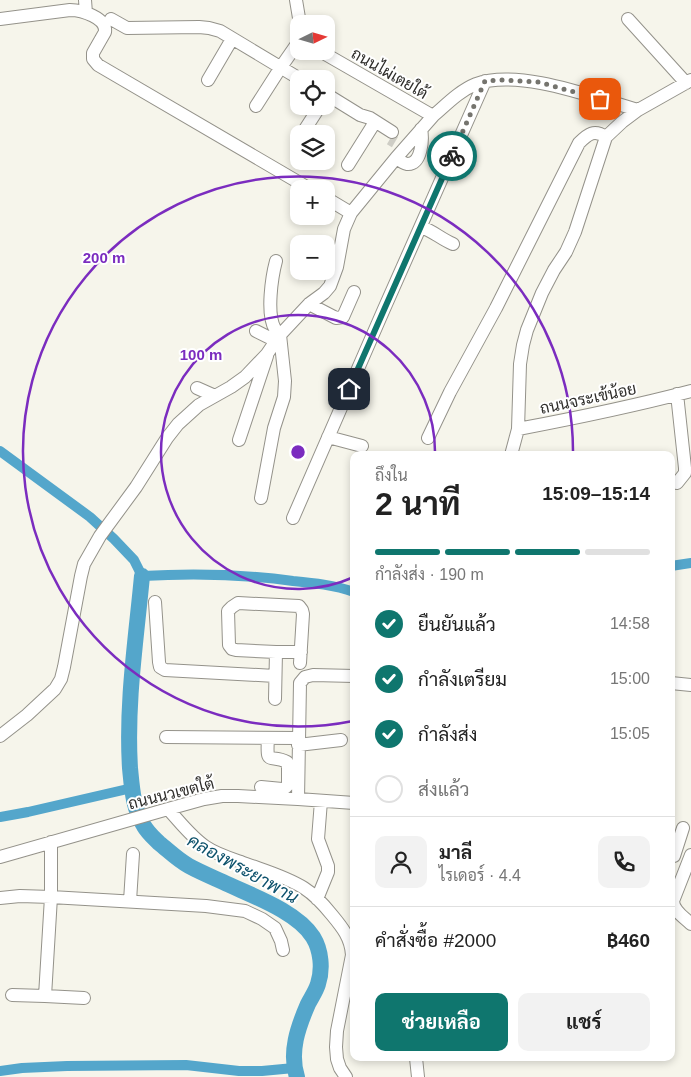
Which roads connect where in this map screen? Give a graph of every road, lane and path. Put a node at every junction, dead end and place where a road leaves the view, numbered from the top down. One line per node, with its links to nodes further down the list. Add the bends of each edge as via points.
1 (296, 0): 3 (street)
2 (86, 6): 4 (street, via 82,11); 25 (street, via 105,27 93,54 98,65)
3 (298, 15)
4 (0, 19)
5 (112, 19): 7 (street, via 127,28 210,28)
6 (628, 19): 14 (street)
7 (232, 39): 10 (street); 12 (street)
8 (290, 54): 10 (street)
9 (335, 60): 18 (street, ถนนไผ่เตยใต้)
10 (281, 67): 11 (street); 16 (street)
11 (290, 73)
12 (208, 80)
13 (485, 81): 17 (street, ถนนไผ่เตยใต้, via 538,82); 18 (street, ถนนไผ่เตยใต้, via 466,89); 28 (street)
14 (688, 82): 17 (street)
15 (335, 100): 19 (street, via 360,115 362,121)
16 (256, 106)
17 (638, 110): 21 (street)
18 (432, 116): 20 (street)
19 (373, 124): 22 (street); 24 (street)
20 (421, 129): 22 (street); 23 (street, via 423,140 412,163)
21 (606, 137): 39 (street, via 575,232 542,293 522,345); 41 (street, via 594,133 579,143)
22 (398, 140): 23 (street)
23 (396, 158): 27 (street)
24 (348, 164)
25 (295, 180)
26 (335, 203): 27 (street)
27 (351, 213): 32 (street, via 344,229 334,278 324,294)
28 (421, 227): 29 (street); 40 (street)
29 (453, 244)
30 (276, 261): 34 (street, via 271,313)
31 (354, 292): 32 (street, via 343,317 336,318)
32 (309, 304): 34 (street)
33 (256, 331): 34 (street)
34 (278, 338): 35 (street); 47 (street, via 285,381 284,396)
35 (268, 354): 38 (street, via 245,377); 42 (street)
36 (197, 388): 38 (street)
37 (684, 393): 39 (street, ถนนจระเข้น้อย); 45 (street); 46 (street, via 685,473)
38 (215, 396): 57 (street, via 178,424 100,536 80,576 61,679 47,697)
39 (518, 429): 44 (street)
40 (328, 437): 43 (street); 48 (street)
41 (428, 438)
42 (239, 440)
43 (362, 446)
44 (512, 451)
45 (691, 457)
46 (677, 484)
47 (260, 498)
48 (293, 518)
49 (155, 602): 52 (street, via 160,667 165,670)
50 (276, 652): 51 (street); 51 (street, via 232,649 228,645 228,611 238,604 299,606 303,614); 52 (street)
51 (302, 665): 53 (street, via 313,675); 61 (street)
52 (275, 676): 56 (street)
53 (350, 676)
54 (675, 683): 55 (street)
55 (691, 684)
56 (275, 699)
57 (0, 736)
58 (166, 737): 59 (street)
59 (268, 738): 61 (street); 62 (street, via 268,757 287,762 288,785 282,789)
60 (340, 740): 61 (street)
61 (298, 742): 63 (street)
62 (260, 787)
63 (298, 798): 64 (street, ถนนนวเขตใต้); 66 (street, ถนนนวเขตใต้, via 222,796)
64 (321, 801): 65 (street, ถนนนวเขตใต้); 77 (street, via 318,839 328,862)
65 (350, 804)
66 (165, 810): 68 (street, ถนนนวเขตใต้); 77 (street, via 206,847 285,878 305,888)
67 (682, 828): 69 (street)
68 (51, 842): 72 (street, ถนนนวเขตใต้); 74 (street)
69 (675, 852)
70 (133, 854): 76 (street)
71 (691, 854): 73 (street)
72 (0, 857)
73 (675, 896)
74 (51, 897): 75 (street); 76 (street); 84 (street)
75 (0, 898)
76 (130, 901): 81 (street, via 245,912 275,928)
77 (321, 902): 80 (street)
78 (675, 909): 79 (street)
79 (691, 924)
80 (350, 940)
81 (284, 950)
82 (350, 965): 87 (street, via 336,1047 337,1059)
83 (12, 995): 84 (street)
84 (45, 996): 85 (street)
85 (84, 998)
86 (416, 1061): 88 (street)
87 (346, 1077)
88 (418, 1077)

